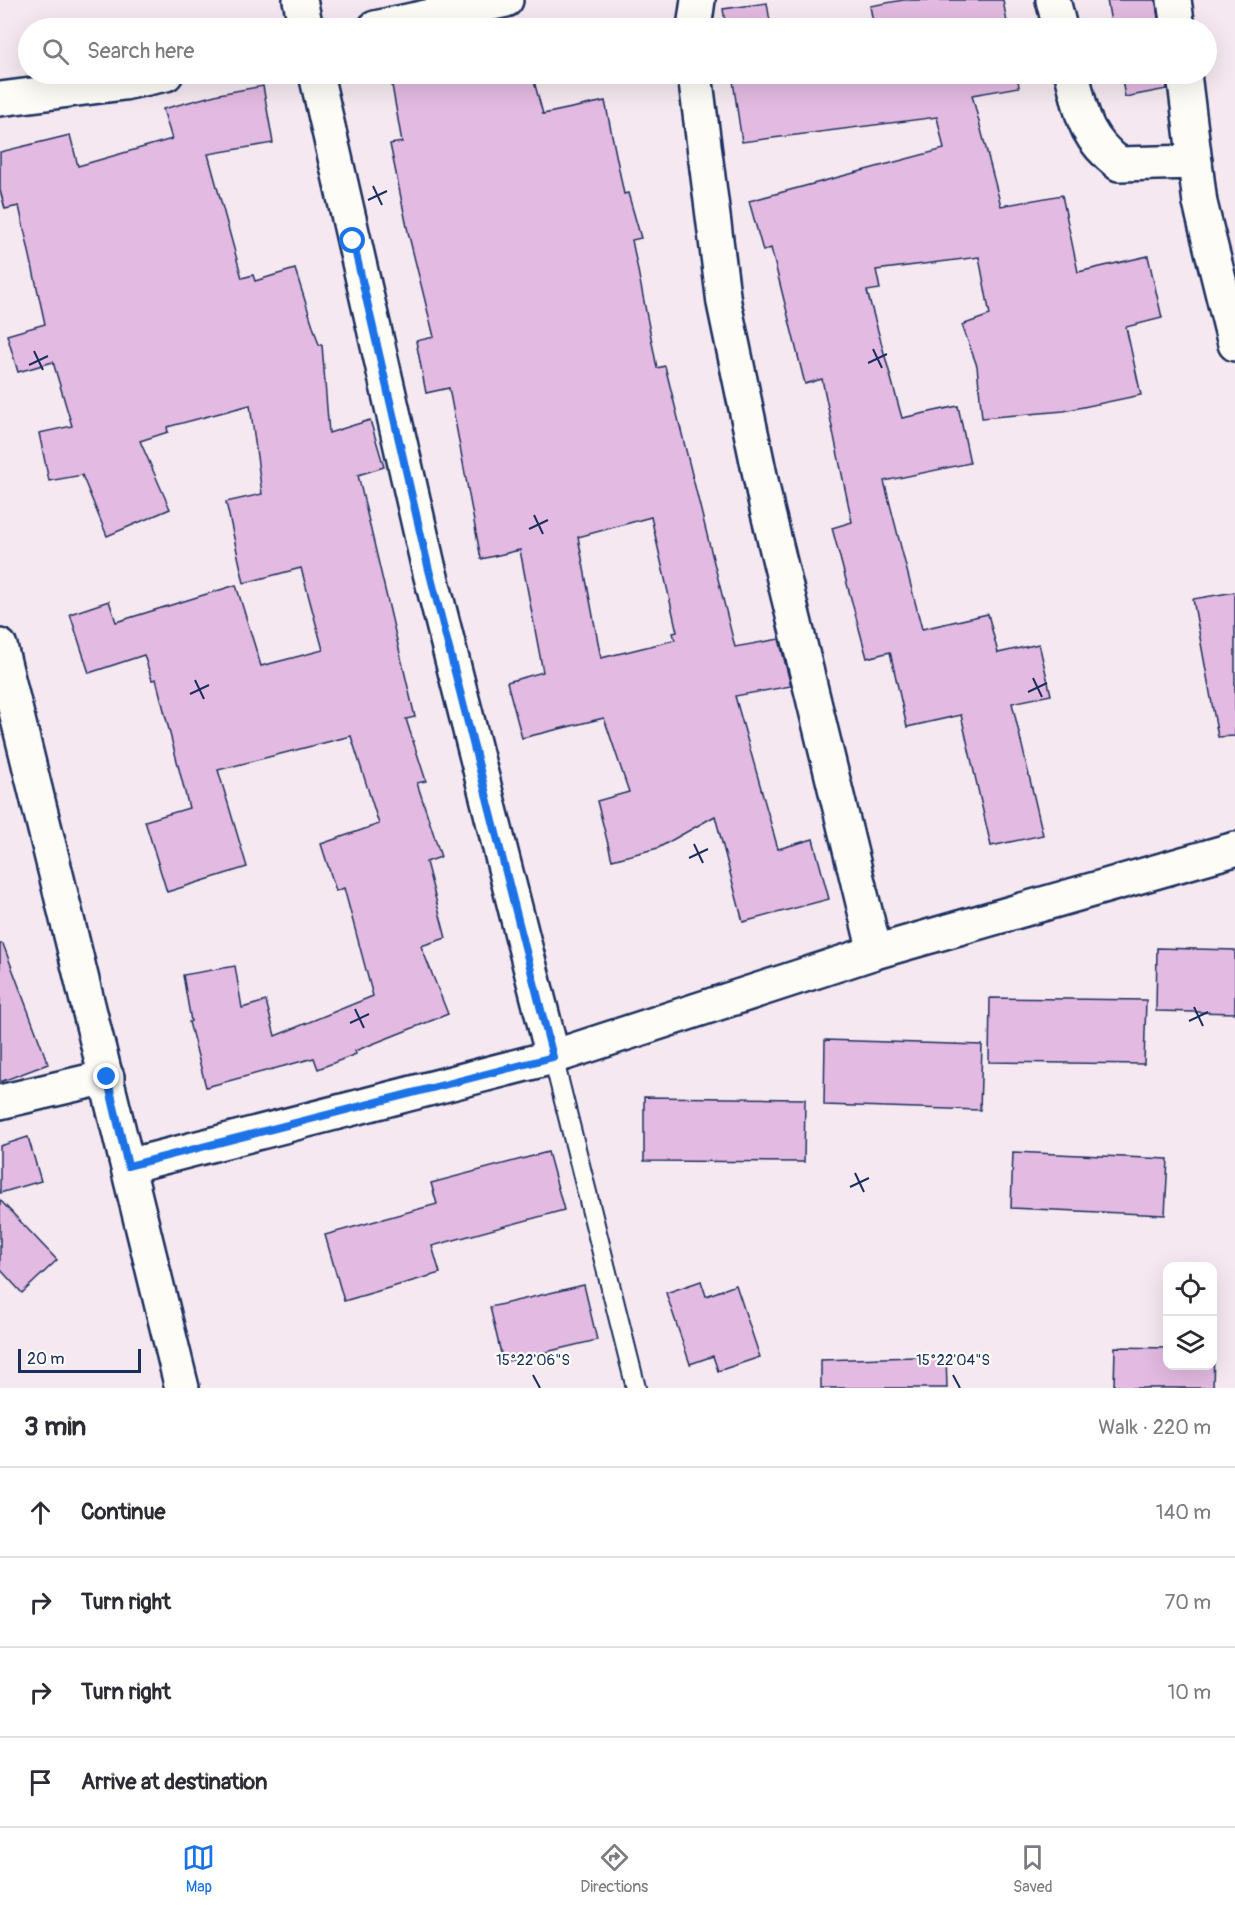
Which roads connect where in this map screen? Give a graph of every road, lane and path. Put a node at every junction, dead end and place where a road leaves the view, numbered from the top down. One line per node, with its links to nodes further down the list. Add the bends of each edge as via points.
1 (300, 0): 6 (street)
2 (506, 0): 7 (street)
3 (698, 0): 8 (street)
4 (1053, 0): 9 (street)
5 (1174, 0): 10 (street)
6 (304, 18)
7 (422, 18)
8 (695, 18)
9 (1058, 18)
10 (1177, 18)
11 (116, 84): 16 (street)
12 (318, 84): 22 (street, via 428,566)
13 (695, 84): 21 (street, via 724,303 767,509)
14 (1075, 84): 17 (street, via 1086,129 1119,164)
15 (1185, 84): 17 (street)
16 (0, 99)
17 (1195, 162): 18 (street, via 1200,203)
18 (1235, 344)
19 (2, 662): 23 (street)
20 (1235, 849): 21 (street)
21 (875, 951): 22 (street)
22 (553, 1057): 25 (street); 27 (lane)
23 (107, 1077): 24 (street); 25 (street)
24 (0, 1102)
25 (128, 1166): 26 (street)
26 (183, 1388)
27 (636, 1388)

